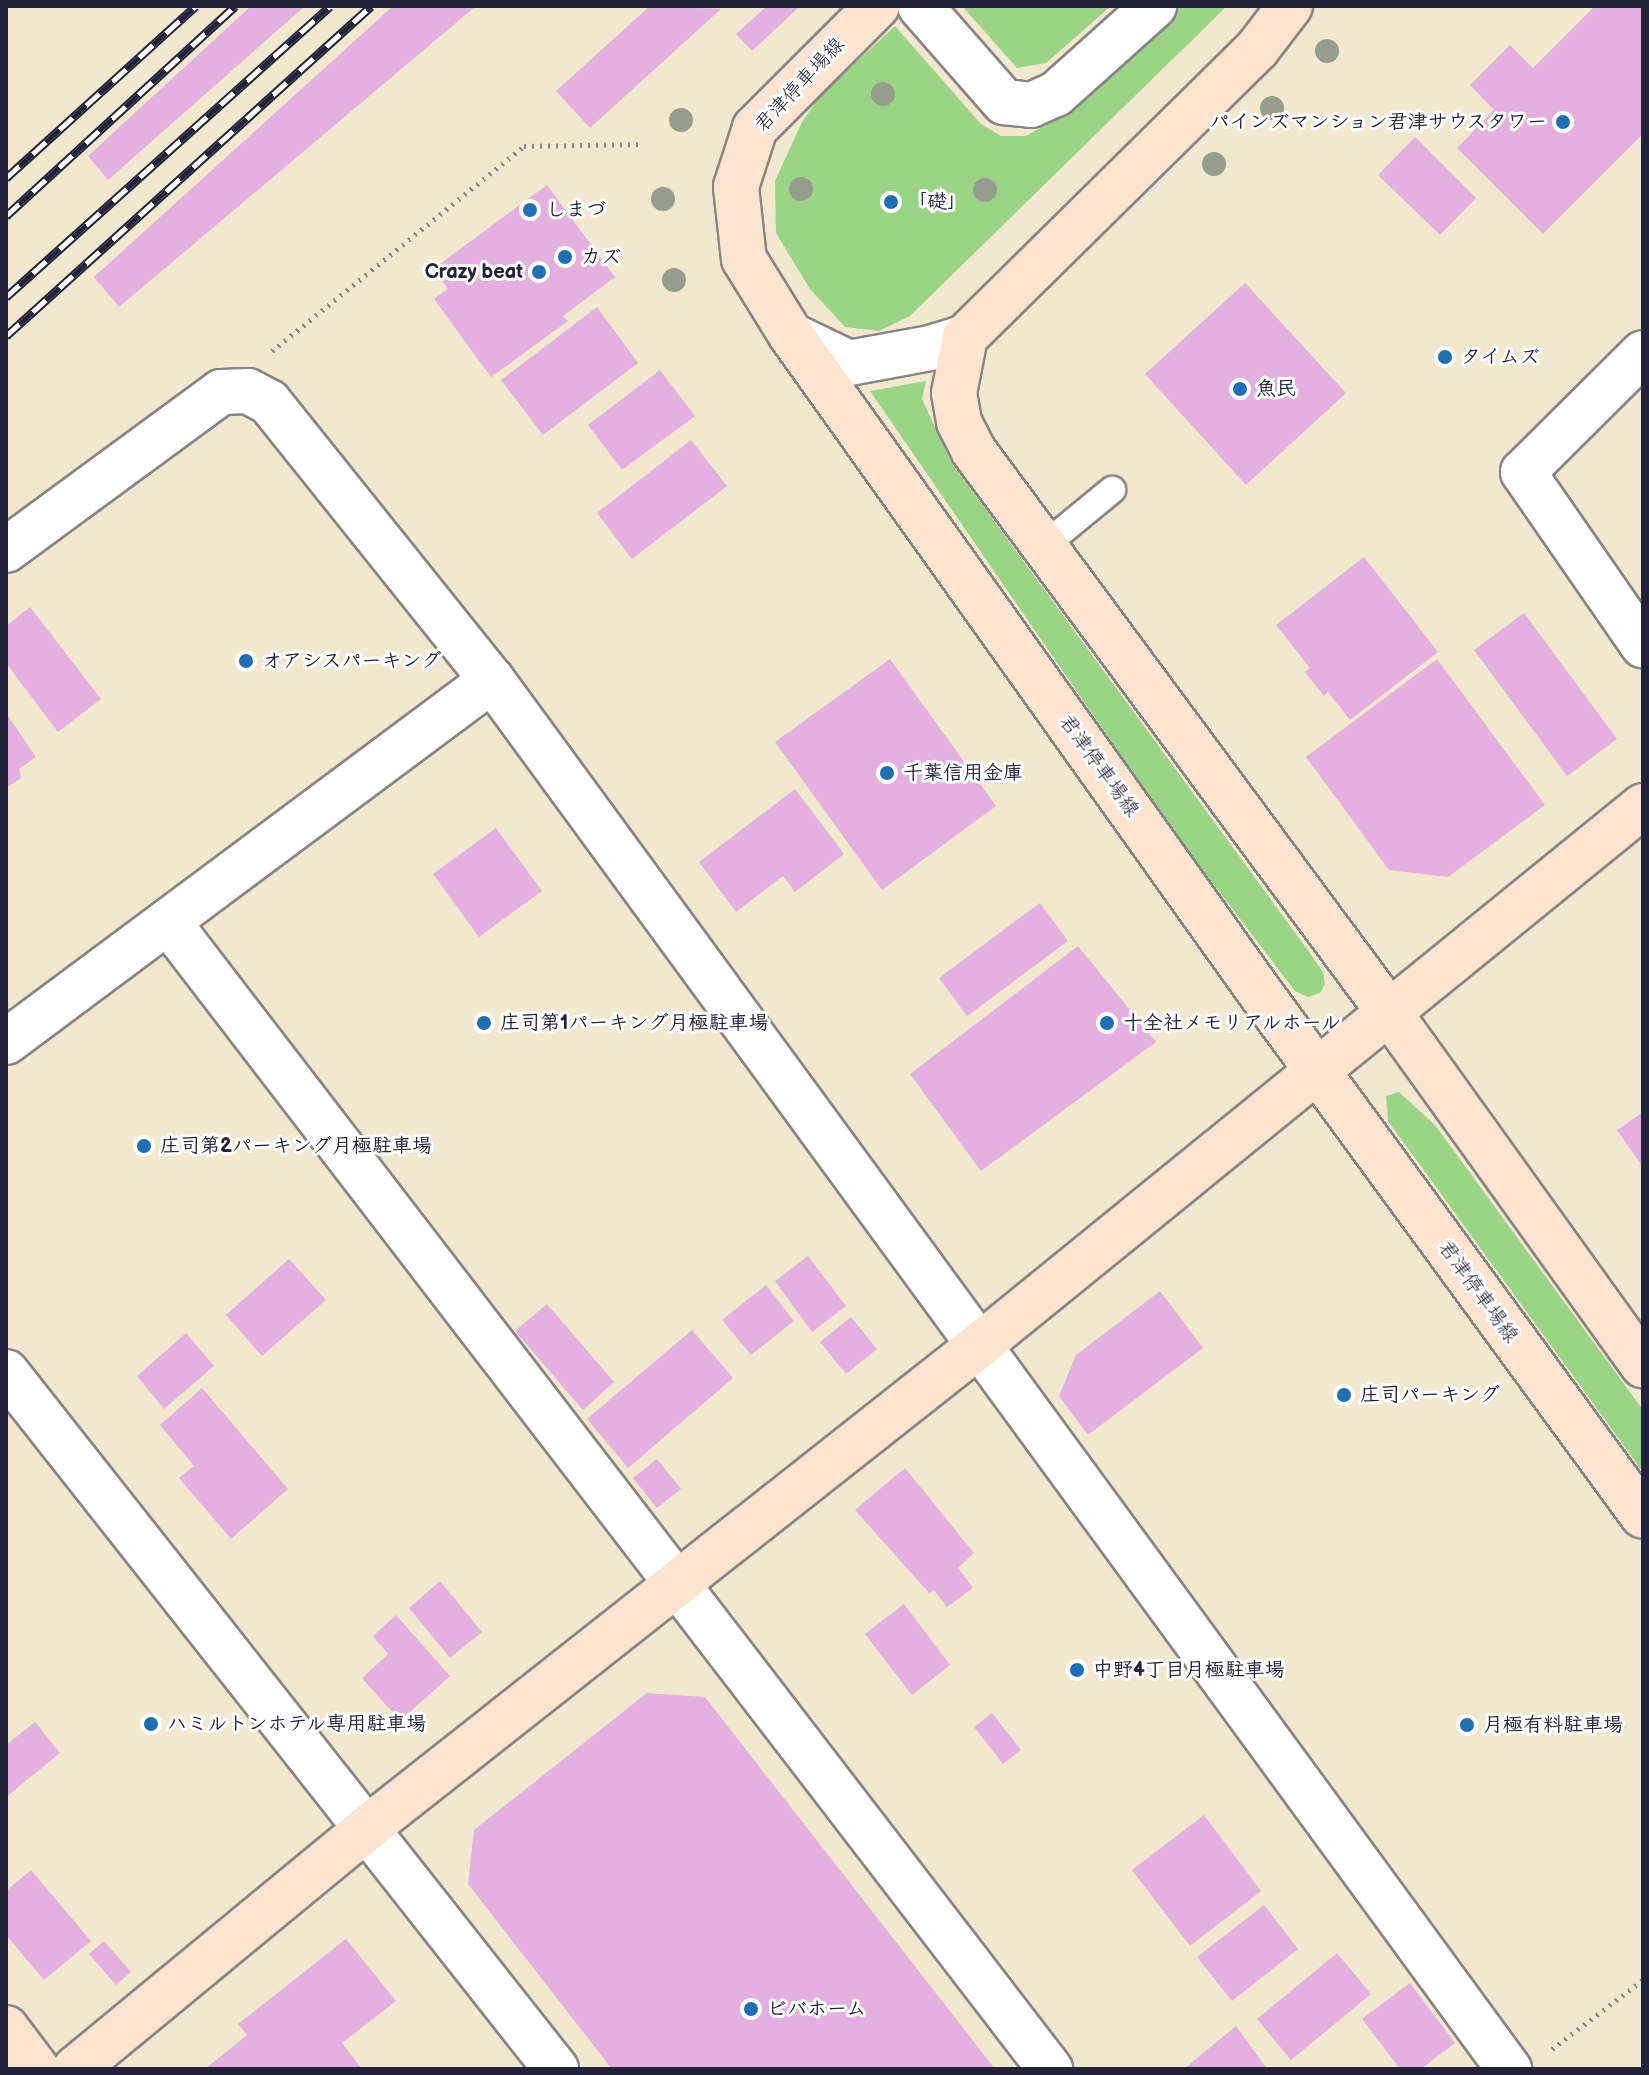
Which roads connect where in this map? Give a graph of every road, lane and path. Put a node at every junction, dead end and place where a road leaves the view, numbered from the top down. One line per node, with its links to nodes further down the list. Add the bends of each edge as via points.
1 (877, 6): 6 (main road, 君津停車場線, via 755,128 736,187 744,259)
2 (920, 6): 3 (street, via 1004,102 1031,105 1056,94)
3 (1154, 6)
4 (1290, 6): 7 (main road, via 1257,49)
5 (642, 144): 9 (path, via 524,146)
6 (791, 335): 7 (street, via 849,363); 19 (main road, 君津停車場線)
7 (965, 337): 11 (main road, via 954,393 959,422 973,450)
8 (1643, 353): 13 (street, via 1523,472)
9 (221, 392): 12 (street); 14 (street, via 248,391 269,402)
10 (1112, 490): 11 (lane)
11 (1045, 545): 17 (main road)
12 (6, 550)
13 (1643, 645)
14 (492, 680): 16 (street); 20 (street)
15 (1643, 806): 17 (main road)
16 (169, 923): 18 (street); 24 (street)
17 (1389, 1012): 19 (main road); 21 (main road)
18 (6, 1042)
19 (1318, 1073): 20 (main road); 23 (main road, 君津停車場線)
20 (981, 1344): 24 (main road); 33 (street)
21 (1643, 1365)
22 (6, 1372): 25 (street)
23 (1643, 1516)
24 (677, 1583): 25 (main road); 32 (street)
25 (366, 1829): 30 (main road); 31 (street)
26 (1643, 1980): 28 (path)
27 (6, 2028): 29 (main road)
28 (1549, 2051)
29 (37, 2069)
30 (75, 2069)
31 (556, 2069)
32 (1050, 2069)
33 (1509, 2069)

